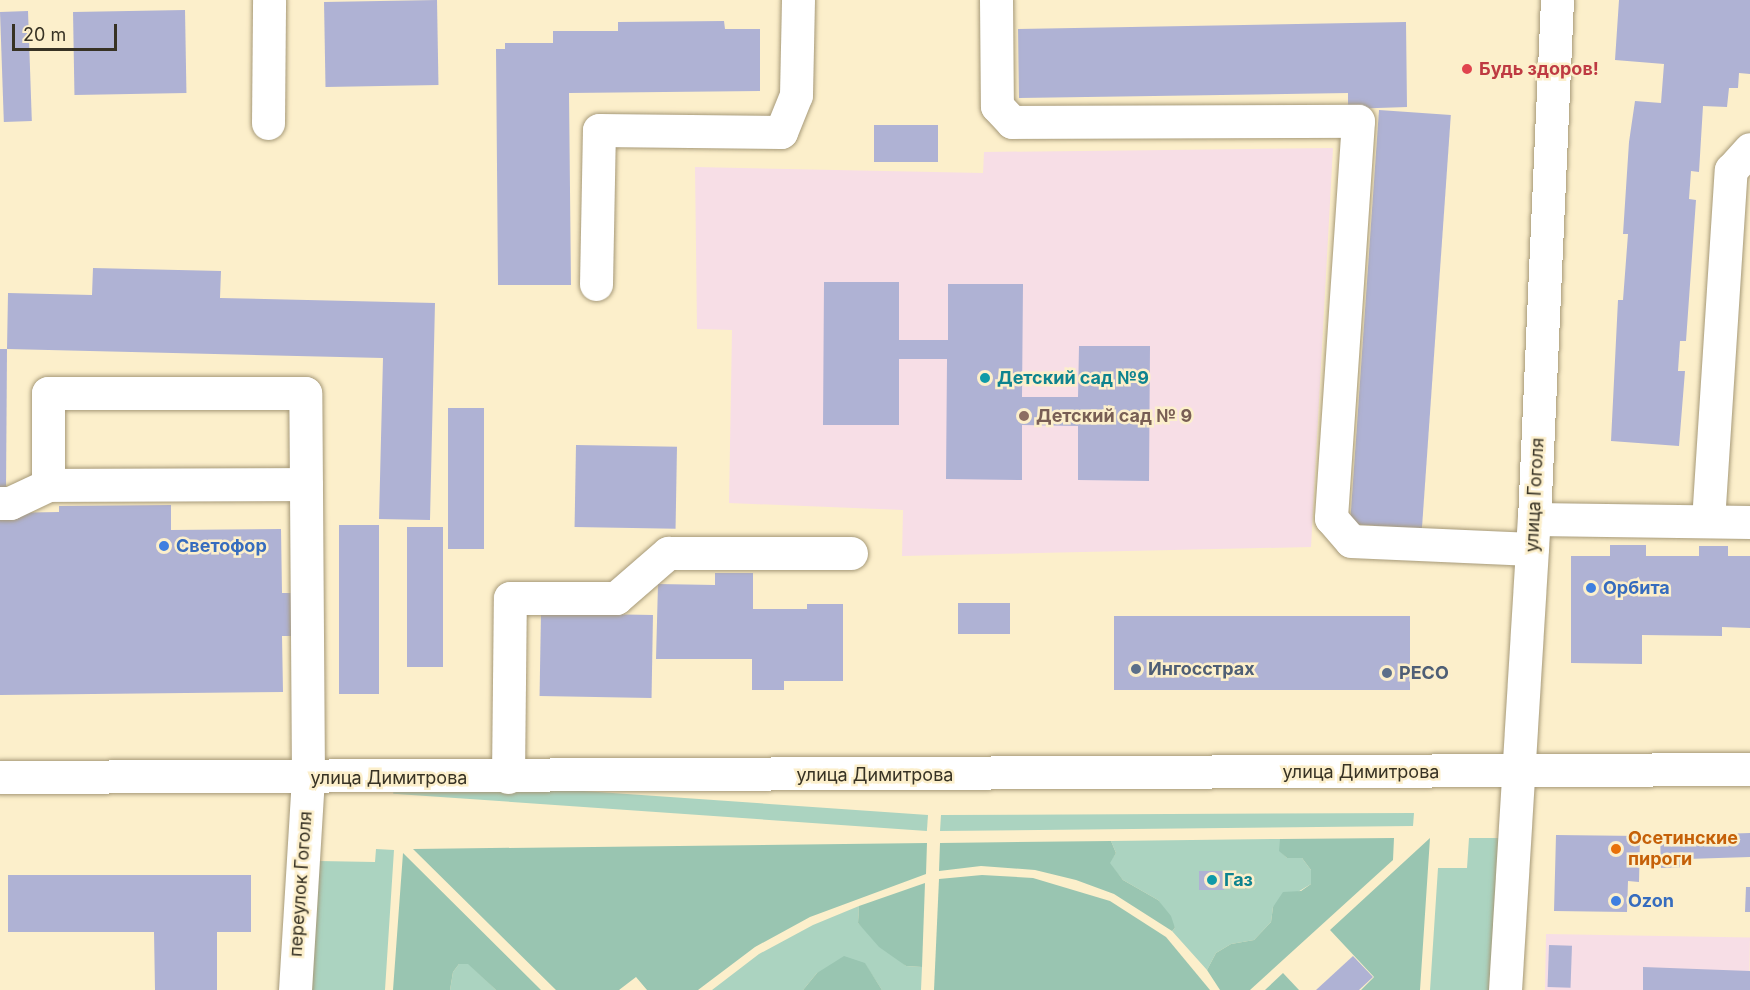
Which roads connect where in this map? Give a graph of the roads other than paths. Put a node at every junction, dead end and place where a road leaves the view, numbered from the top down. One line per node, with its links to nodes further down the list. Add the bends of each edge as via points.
1 (268, 0): 5 (main road)
2 (798, 0): 8 (main road, via 796,95 781,132 600,130)
3 (996, 0): 14 (main road, via 997,106 1012,122 1358,121 1331,518 1351,541)
4 (1557, 0): 14 (main road, улица Гоголя)
5 (268, 123)
6 (1750, 149): 7 (main road, via 1731,170)
7 (1738, 232): 12 (main road)
8 (596, 284)
9 (306, 484): 10 (main road); 10 (main road, переулок Гоголя, via 305,393 48,393); 20 (main road, переулок Гоголя)
10 (48, 485): 11 (main road, via 10,503)
11 (0, 503)
12 (1708, 521): 13 (main road); 14 (main road)
13 (1750, 522)
14 (1533, 534): 17 (main road, улица Гоголя)
15 (851, 553): 19 (main road, via 668,553 616,598 510,598)
16 (1750, 769): 17 (main road, улица Димитрова)
17 (1518, 770): 19 (main road, улица Димитрова); 22 (main road, улица Гоголя)
18 (0, 777): 20 (main road, улица Димитрова)
19 (508, 777): 20 (main road, улица Димитрова)
20 (308, 778): 21 (main road, переулок Гоголя)
21 (295, 990)
22 (1505, 990)

